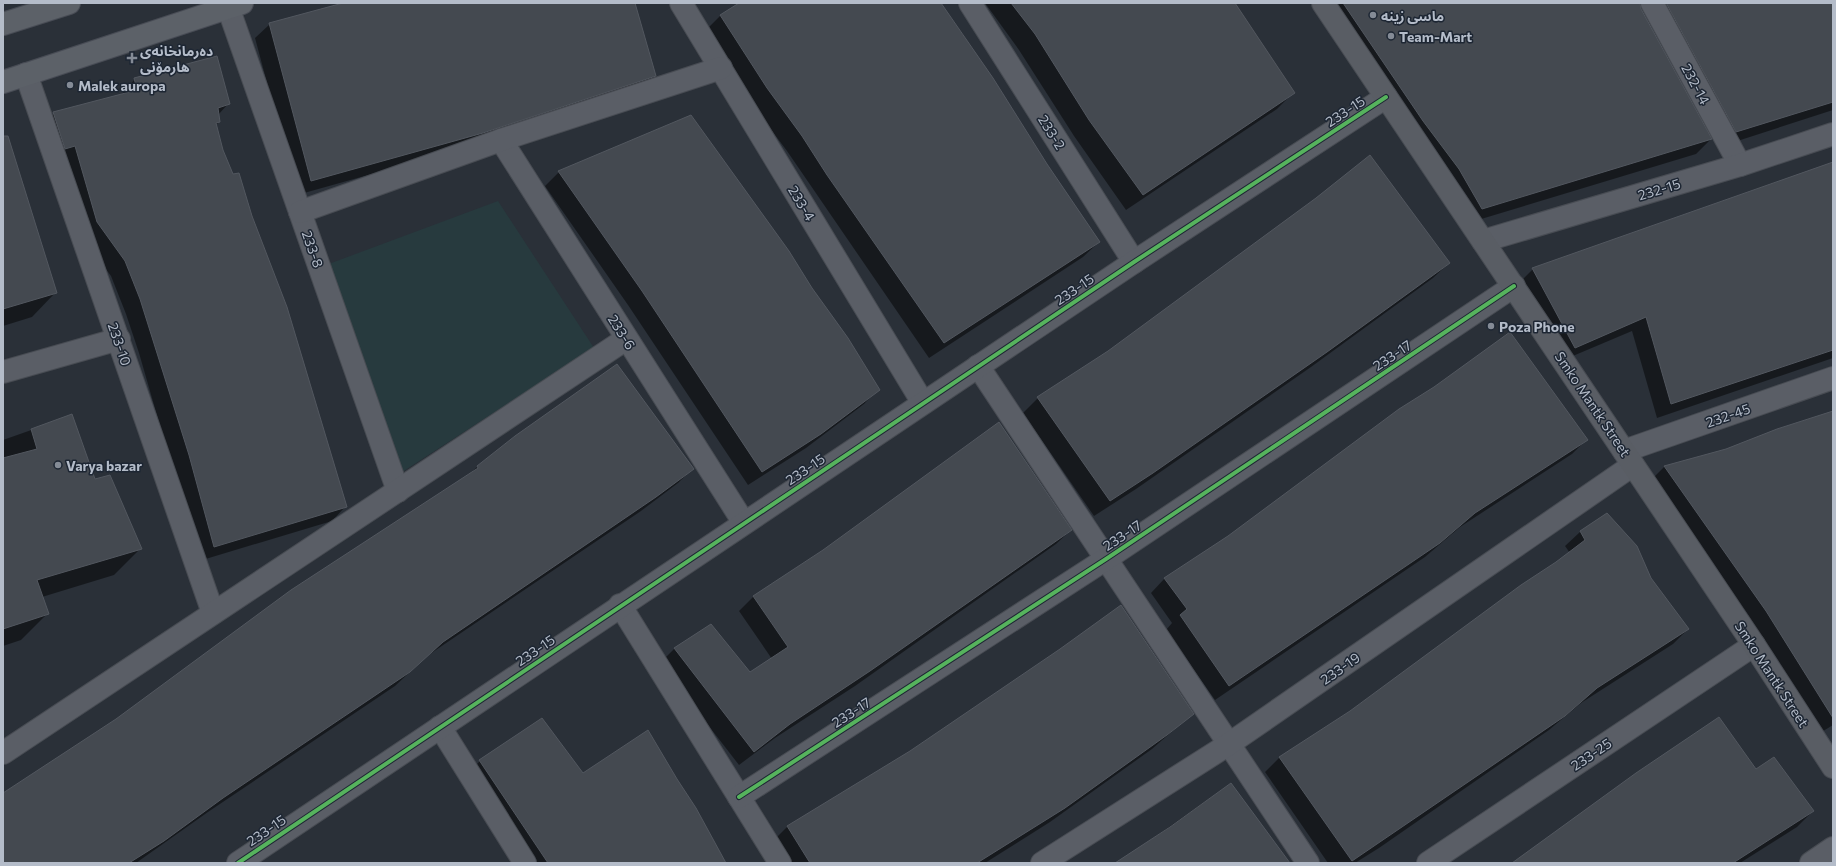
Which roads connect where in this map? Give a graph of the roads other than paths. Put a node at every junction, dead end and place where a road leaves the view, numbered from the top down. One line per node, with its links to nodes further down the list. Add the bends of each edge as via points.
1 (69, 3): 7 (main road)
2 (681, 3): 8 (street, 233-4)
3 (970, 3): 17 (street, 233-2)
4 (1323, 3): 11 (main road, Smko Mantk Street)
5 (1652, 3): 14 (street, 232-14)
6 (235, 5): 9 (main road); 15 (street, 233-8)
7 (3, 24)
8 (721, 68): 13 (street); 24 (street, 233-4)
9 (26, 74): 10 (main road); 19 (street, 233-10)
10 (3, 82)
11 (1386, 97): 16 (main road, Smko Mantk Street); 17 (street, 233-15)
12 (1833, 134): 14 (street, 232-15)
13 (501, 140): 15 (street); 20 (street, 233-6)
14 (1740, 165): 16 (street, 232-15)
15 (300, 212): 26 (street, 233-8)
16 (1483, 241): 18 (main road, Smko Mantk Street)
17 (1134, 262): 21 (street, 233-15)
18 (1514, 286): 25 (main road, Smko Mantk Street); 28 (street, 233-17)
19 (119, 339): 22 (street); 30 (street, 233-10)
20 (626, 339): 26 (street); 27 (street, 233-6)
21 (978, 366): 24 (street, 233-15); 28 (street)
22 (3, 372)
23 (1833, 378): 25 (street, 232-45)
24 (923, 403): 27 (street, 233-15)
25 (1628, 458): 31 (main road, Smko Mantk Street); 33 (street, 233-19)
26 (398, 490): 30 (street)
27 (744, 523): 29 (street, 233-15)
28 (1106, 559): 33 (street); 36 (street, 233-17)
29 (620, 605): 32 (street, 233-15); 36 (street)
30 (213, 613): 34 (street)
31 (1754, 645): 35 (main road, Smko Mantk Street); 43 (street, 233-25)
32 (440, 727): 38 (street, 233-15); 39 (street)
33 (1229, 744): 41 (street, 233-19); 42 (street)
34 (3, 752)
35 (1833, 768)
36 (739, 797): 40 (street)
37 (1833, 848): 44 (street)
38 (249, 860)
39 (524, 863)
40 (780, 863)
41 (1042, 863)
42 (1308, 863)
43 (1428, 863)
44 (1811, 863)

